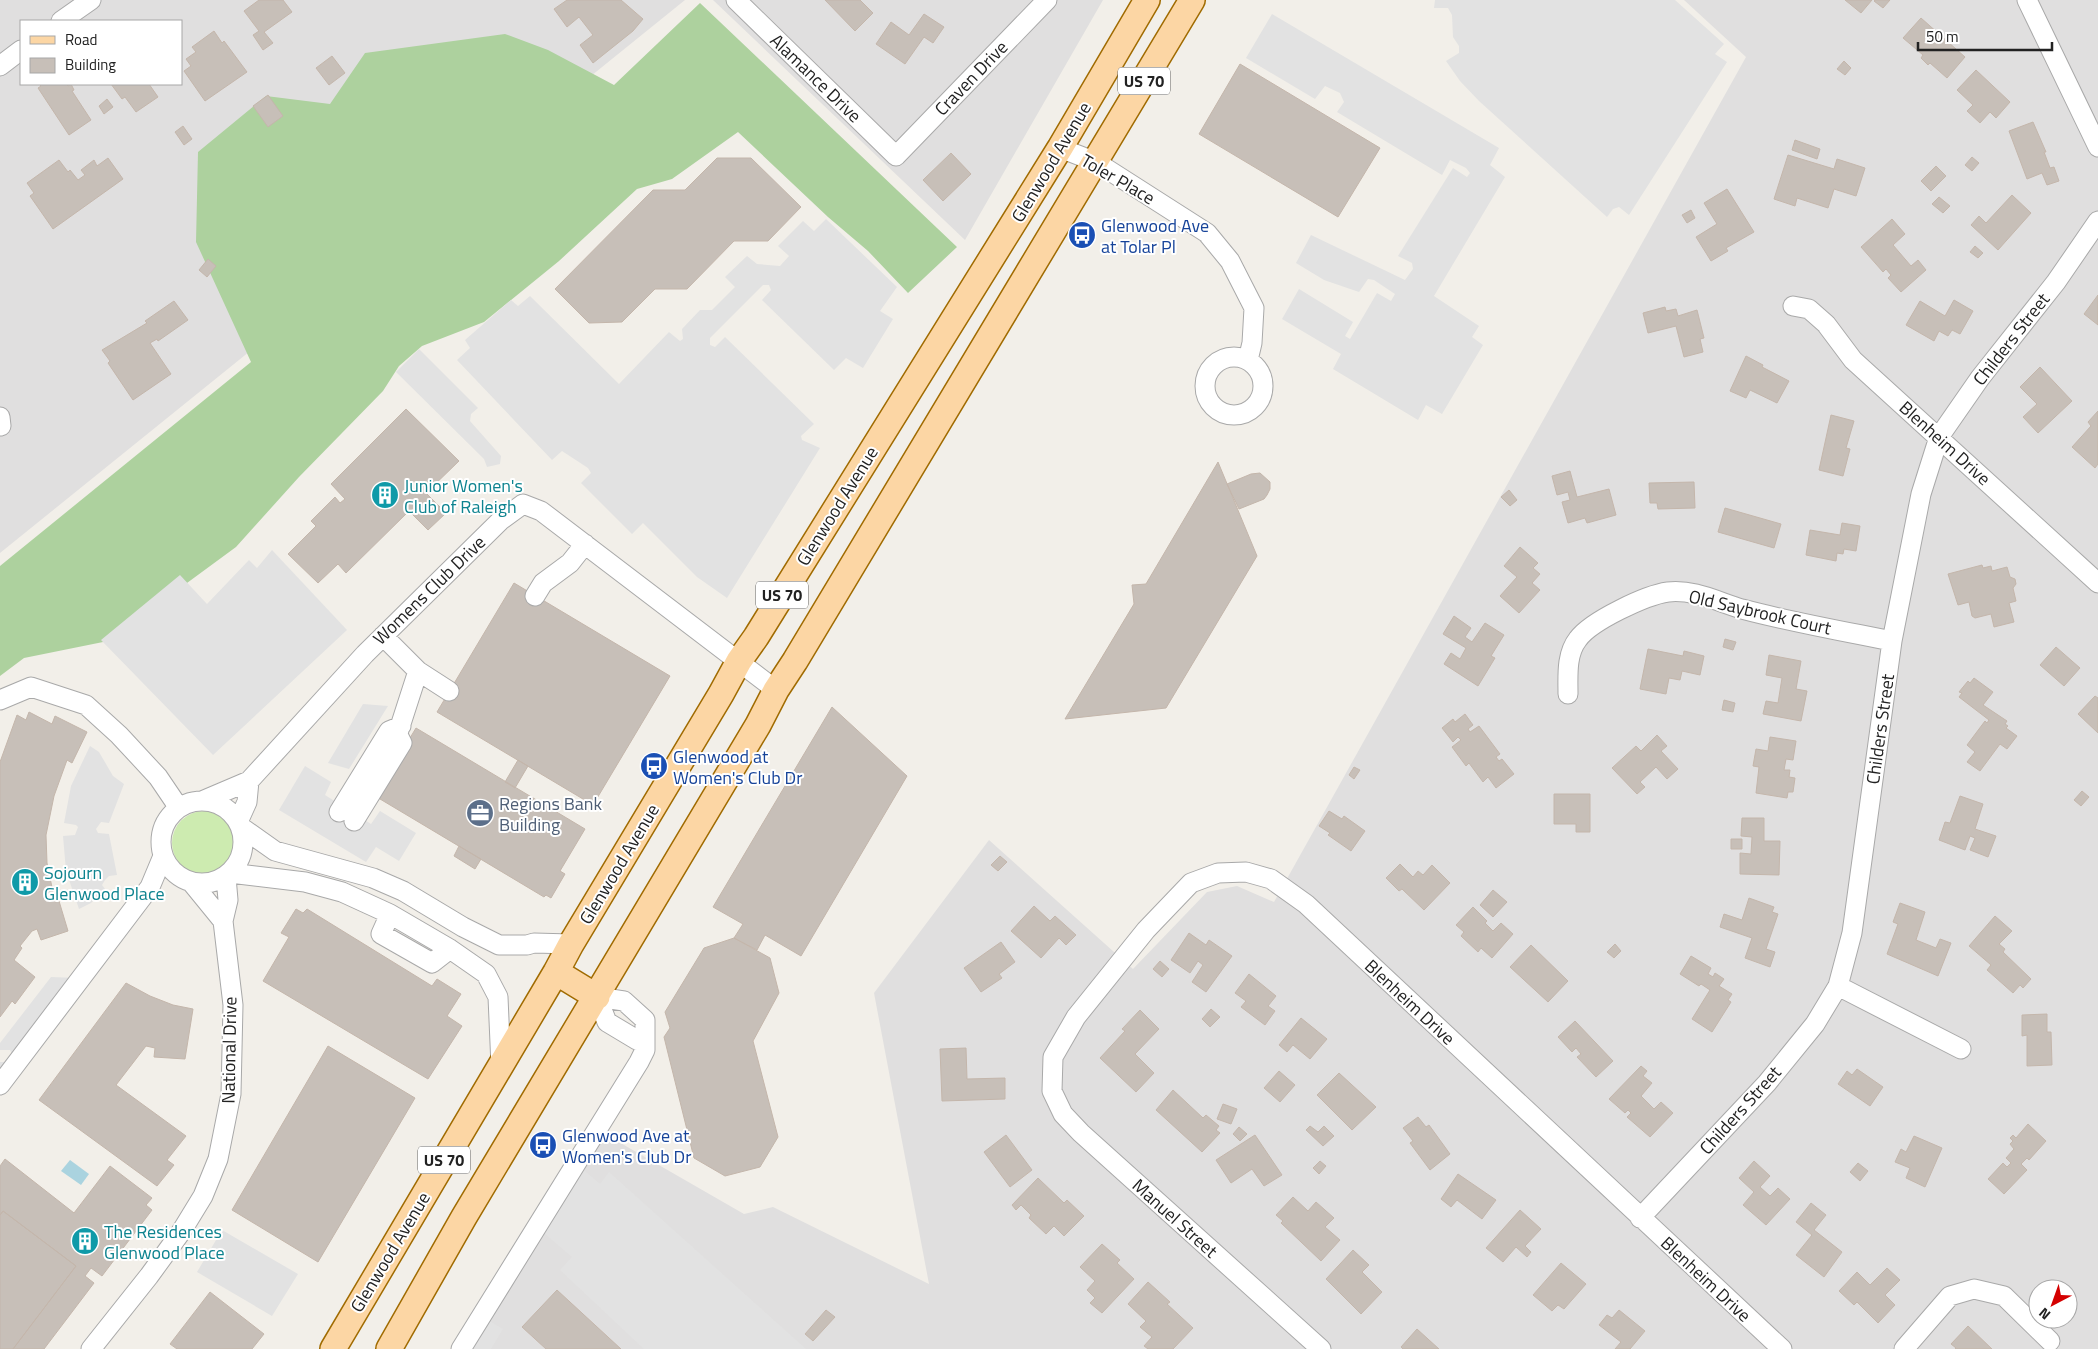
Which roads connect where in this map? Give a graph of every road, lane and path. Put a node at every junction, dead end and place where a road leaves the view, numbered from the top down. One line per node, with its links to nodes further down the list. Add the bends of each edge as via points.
1 (90, 0): 7 (street)
2 (736, 0): 12 (street, Alamance Drive)
3 (1048, 0): 12 (street, Craven Drive)
4 (1147, 0): 11 (main road, Glenwood Avenue / US 70)
5 (1192, 0): 13 (main road, US 70)
6 (2027, 0): 10 (street)
7 (62, 20)
8 (20, 51): 9 (street)
9 (0, 66)
10 (2098, 147)
11 (1060, 148): 13 (street, Toler Place); 23 (main road, Glenwood Avenue / US 70)
12 (896, 156)
13 (1096, 162): 16 (street, Toler Place, via 1207,232 1230,261 1254,308); 25 (main road, US 70)
14 (2098, 221): 17 (street, Childers Street)
15 (1793, 306): 17 (street, Blenheim Drive, via 1808,309 1826,324 1853,360)
16 (1248, 360)
17 (1939, 437): 19 (street, Blenheim Drive); 22 (street, Childers Street, via 1921,494)
18 (585, 544): 20 (street, via 570,563 543,583); 21 (street, Womens Club Drive, via 541,511 523,504 501,520); 23 (street, Womens Club Drive)
19 (2098, 583)
20 (536, 596)
21 (383, 636): 24 (street); 30 (street, Womens Club Drive)
22 (1892, 641): 27 (street, Old Saybrook Court, via 1742,609 1702,595 1668,592 1602,619 1577,639 1568,664); 41 (street, Childers Street, via 1852,933)
23 (739, 660): 25 (street, Womens Club Drive); 39 (main road, Glenwood Avenue / US 70)
24 (418, 671): 26 (street); 29 (street, via 397,735 389,731 347,817)
25 (776, 690): 42 (main road, US 70)
26 (450, 691)
27 (1568, 694)
28 (0, 700): 32 (street, via 31,688 86,705 158,777)
29 (370, 780)
30 (249, 781): 31 (street, Womens Club Drive); 33 (street)
31 (202, 801): 32 (street); 33 (street, via 223,807)
32 (179, 808): 34 (street, via 163,829)
33 (240, 825): 35 (street, via 243,852); 39 (street, via 275,851 374,878 500,945)
34 (163, 856): 36 (street, via 169,868); 37 (street)
35 (228, 875): 36 (street, via 204,884); 38 (street, National Drive, via 228,900); 45 (street, via 305,882 342,892 390,914 486,974 498,997)
36 (187, 881): 37 (street); 38 (street)
37 (150, 887): 47 (street)
38 (223, 921): 50 (street, National Drive, via 232,1005 231,1094 218,1159 203,1196 181,1232)
39 (571, 944): 40 (main road, Glenwood Avenue / US 70)
40 (556, 972): 42 (main road); 45 (main road, Glenwood Avenue / US 70)
41 (1838, 986): 44 (street); 48 (street, Childers Street, via 1815,1024 1767,1083)
42 (596, 998): 43 (street, via 607,1022 637,1040); 43 (street, via 624,1001 630,1005 645,1020); 52 (main road, US 70)
43 (645, 1038): 53 (street, via 645,1050 638,1062)
44 (1961, 1049)
45 (501, 1066): 51 (main road, Glenwood Avenue / US 70)
46 (1052, 1074): 48 (street, Blenheim Drive, via 1052,1057 1076,1017 1146,930 1191,883 1218,873 1246,872 1271,879 1306,904); 54 (street, Manuel Street, via 1052,1091 1066,1119)
47 (0, 1085)
48 (1640, 1218): 55 (street, Blenheim Drive)
49 (2050, 1341): 56 (street, via 2004,1296 1974,1289 1950,1296)
50 (91, 1349)
51 (332, 1349)
52 (389, 1349)
53 (461, 1349)
54 (1320, 1349)
55 (1782, 1349)
56 (1904, 1349)

